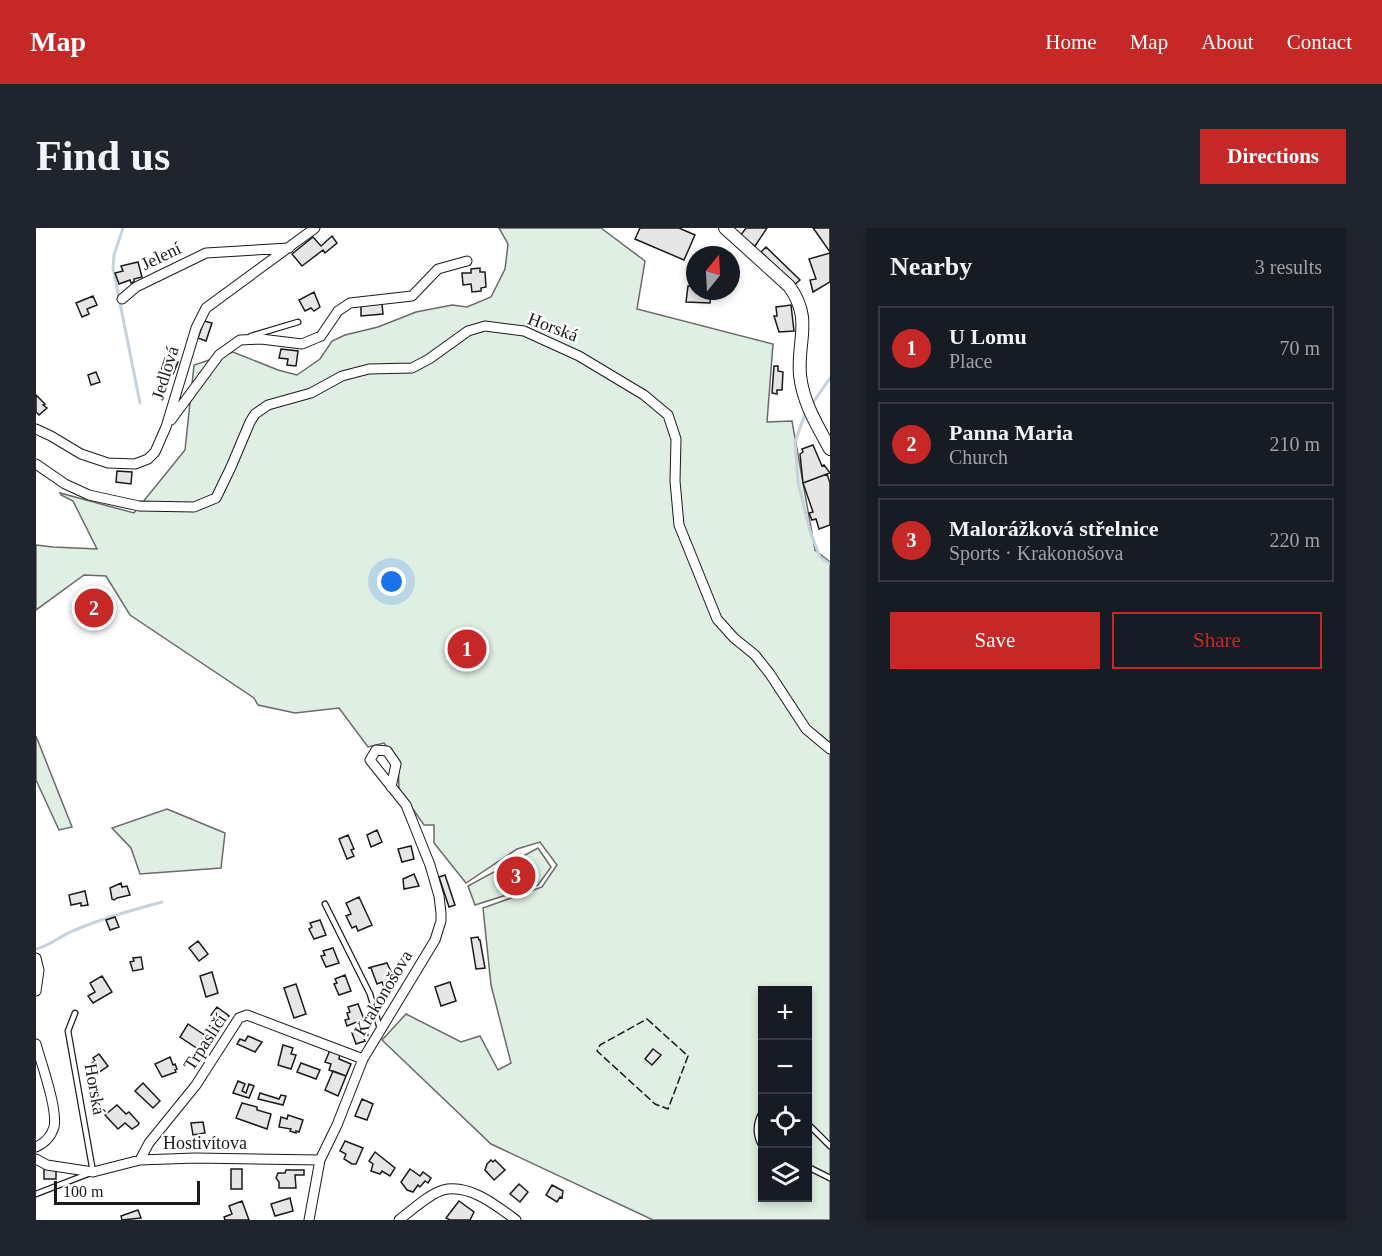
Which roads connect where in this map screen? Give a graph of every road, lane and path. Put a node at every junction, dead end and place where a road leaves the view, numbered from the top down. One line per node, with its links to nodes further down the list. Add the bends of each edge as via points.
1 (315, 228): 3 (street, Jedlová)
2 (724, 228): 10 (street, via 797,297 802,308 800,374 805,400)
3 (289, 248): 5 (street, Jelení, via 206,253 136,287); 8 (street, Jedlová, via 206,308 196,328)
4 (467, 261): 7 (street, via 438,269 412,296 350,303 338,311 321,336 302,345)
5 (122, 299)
6 (298, 322): 7 (lane)
7 (240, 340): 8 (street, via 219,355)
8 (166, 427): 9 (street, Jedlová, via 155,452 135,464 108,463 81,454)
9 (36, 429)
10 (830, 449)
11 (36, 465): 12 (street, Horská, via 78,491 98,497 159,508 202,505 216,498 250,422 268,405 311,393 342,376 369,369 412,368 468,331 485,326 524,331 579,356 644,395 668,415 676,439 679,525 717,619 755,655 806,729)
12 (830, 749)
13 (391, 787): 18 (street, Krakonošova, via 406,805 430,865 441,921 435,940)
14 (325, 904): 18 (lane, via 370,994)
15 (36, 958): 16 (street)
16 (36, 991)
17 (75, 1013): 28 (lane, Horská, via 68,1031)
18 (380, 1031): 20 (street, Krakonošova)
19 (36, 1044): 23 (street, via 54,1120 50,1136)
20 (363, 1059): 25 (street, Trpasličí, via 247,1015 239,1017 196,1085); 26 (street, Krakonošova)
21 (812, 1129): 22 (lane)
22 (830, 1146)
23 (36, 1147)
24 (36, 1160): 28 (street, Hostivítova)
25 (140, 1160): 26 (street, Hostivítova); 28 (street, Hostivítova)
26 (320, 1160): 31 (street, Krakonošova)
27 (812, 1169): 29 (lane)
28 (93, 1172): 30 (lane, Hostivítova)
29 (830, 1178)
30 (36, 1194)
31 (307, 1219)
32 (399, 1220): 33 (street, via 442,1190 462,1189 489,1201)
33 (516, 1220)

